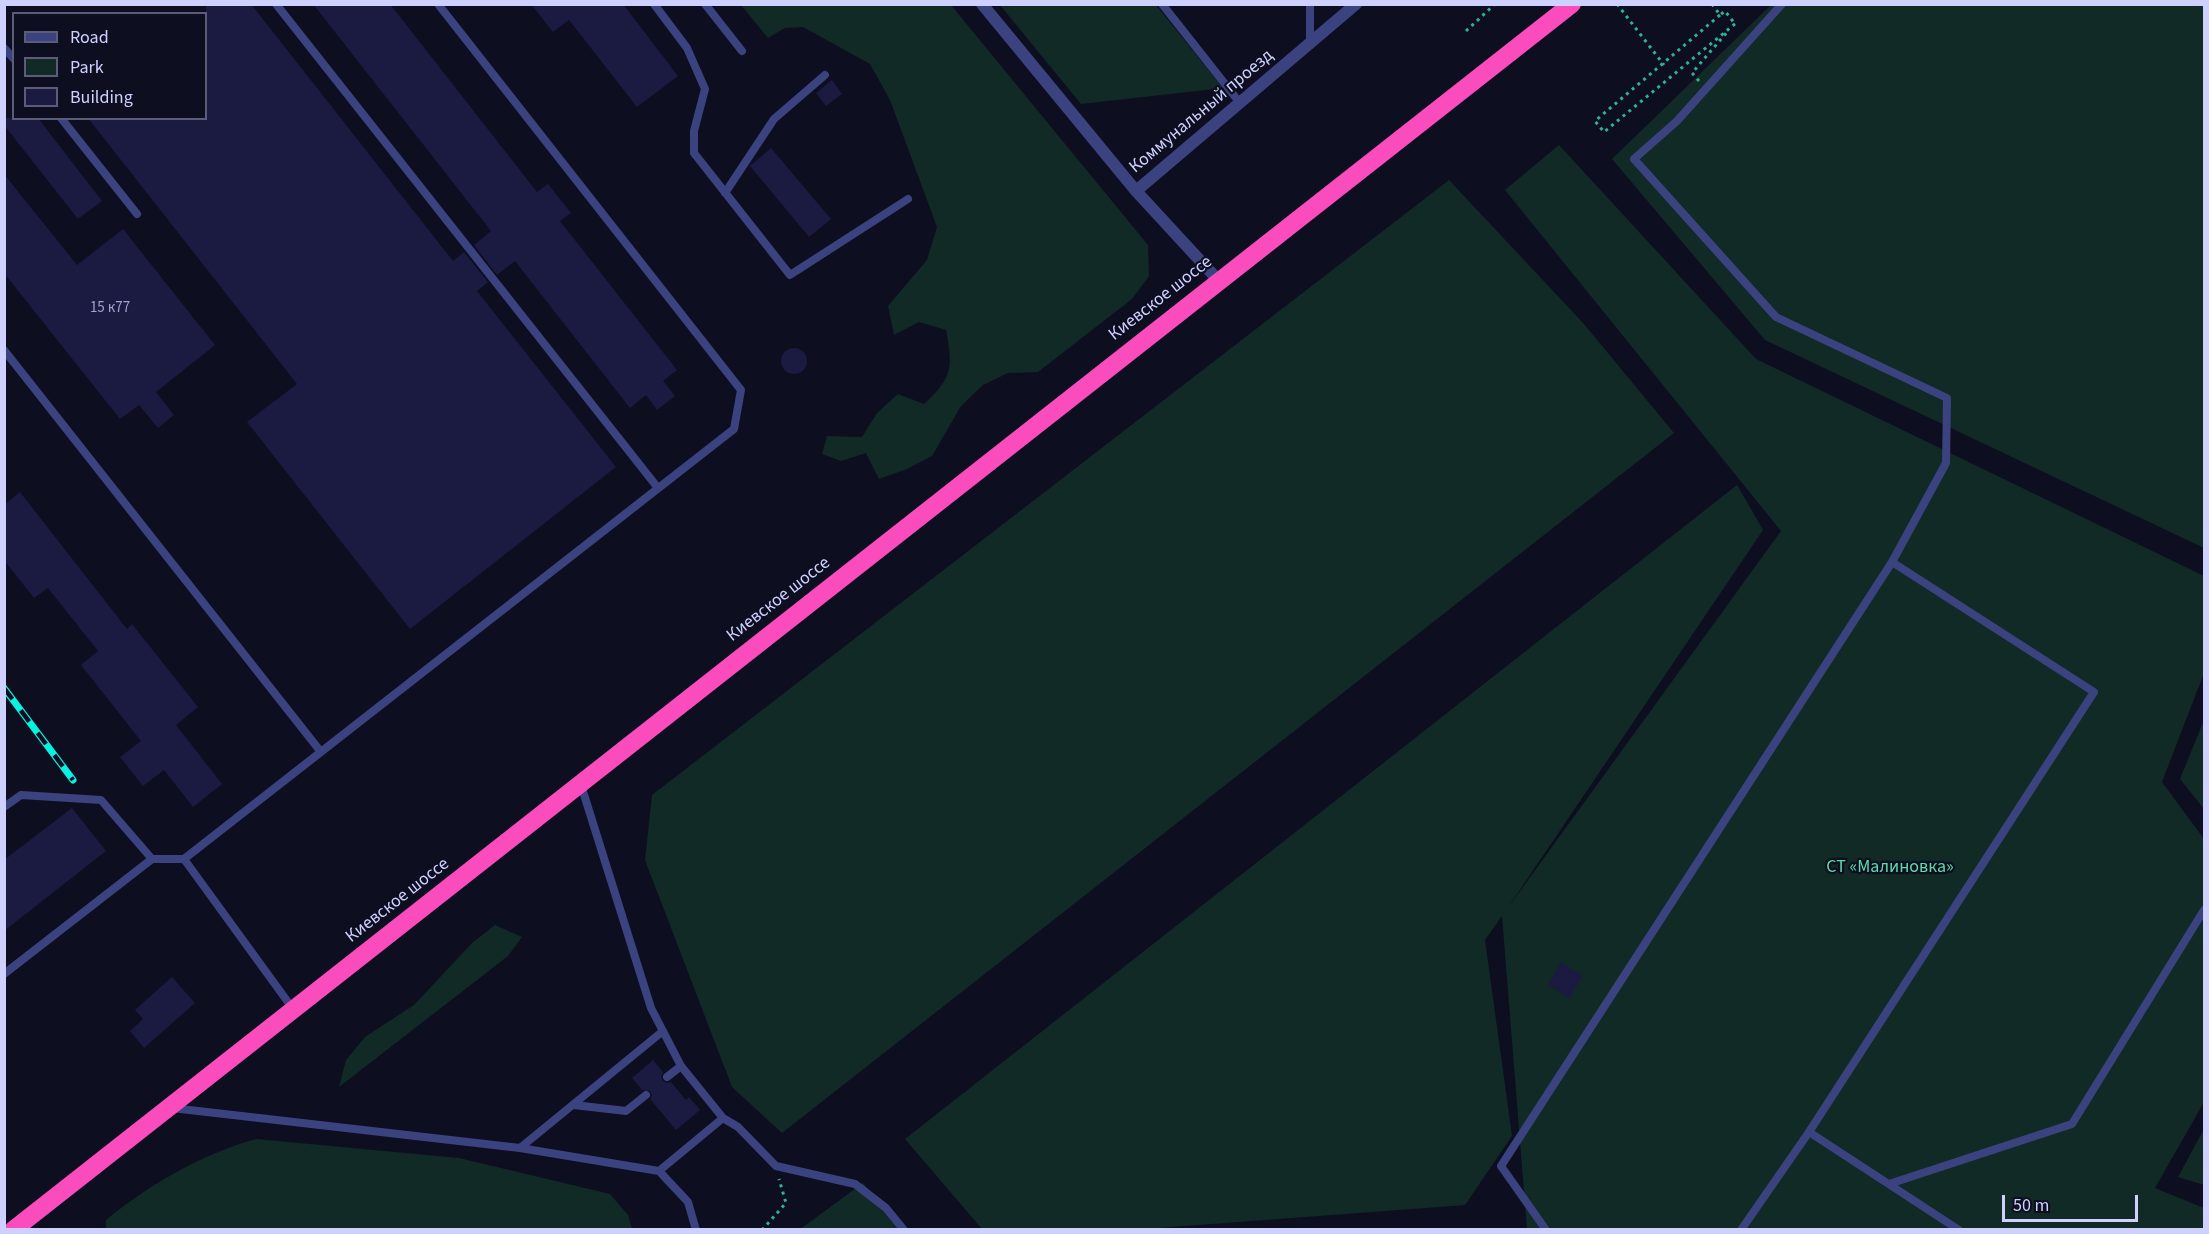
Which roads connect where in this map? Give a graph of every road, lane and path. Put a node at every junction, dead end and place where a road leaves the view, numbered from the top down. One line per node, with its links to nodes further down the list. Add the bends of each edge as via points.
1 (276, 4): 30 (lane)
2 (438, 4): 30 (lane, via 741,390 734,429)
3 (654, 4): 25 (lane, via 687,48 705,89 694,131 694,153)
4 (705, 4): 18 (lane)
5 (982, 4): 24 (street)
6 (1162, 4): 22 (lane)
7 (1310, 4): 17 (lane)
8 (1356, 4): 17 (street, Коммунальный проезд)
9 (1495, 4): 16 (path)
10 (1572, 4): 28 (highway, Киевское шоссе)
11 (1617, 4): 19 (path)
12 (1712, 4): 14 (path)
13 (1782, 4): 21 (lane)
14 (1720, 15): 15 (path, via 1725,11); 19 (path)
15 (1736, 23): 19 (path, via 1604,132 1595,121); 21 (path, via 1692,73)
16 (1466, 31)
17 (1310, 45): 22 (street, Коммунальный проезд)
18 (742, 51)
19 (1664, 64)
20 (825, 75): 25 (lane, via 774,119)
21 (1706, 89): 31 (lane, via 1634,159 1776,316 1947,398 1946,463)
22 (1240, 103): 24 (street, Коммунальный проезд)
23 (63, 120): 27 (lane)
24 (1136, 190): 28 (street, Коммунальный проезд)
25 (725, 193): 26 (lane, via 790,275)
26 (908, 200)
27 (138, 214)
28 (1218, 280): 33 (highway, Киевское шоссе)
29 (4, 350): 32 (lane)
30 (658, 488): 32 (lane)
31 (1892, 562): 47 (lane, via 2094,692); 56 (lane, via 1501,1166)
32 (321, 752): 36 (lane)
33 (581, 784): 39 (highway, Киевское шоссе); 40 (lane, via 651,1008)
34 (4, 807): 35 (lane, via 21,795 101,800)
35 (152, 859): 36 (lane); 38 (lane)
36 (184, 859): 39 (lane)
37 (2205, 909): 51 (lane, via 2072,1124)
38 (4, 974)
39 (293, 1009): 45 (highway, Киевское шоссе)
40 (663, 1031): 41 (lane); 44 (lane)
41 (681, 1066): 42 (lane); 46 (lane)
42 (667, 1077)
43 (646, 1095): 44 (lane, via 626,1111)
44 (574, 1105): 48 (lane)
45 (168, 1107): 48 (lane); 52 (highway, Киевское шоссе)
46 (723, 1118): 49 (lane, via 738,1127); 50 (lane)
47 (1809, 1132): 51 (lane); 57 (lane)
48 (520, 1148): 50 (lane)
49 (776, 1166): 54 (path, via 786,1203); 55 (lane, via 855,1184 886,1208)
50 (659, 1171): 53 (lane, via 688,1202)
51 (1889, 1184): 58 (lane)
52 (13, 1230)
53 (696, 1230)
54 (762, 1230)
55 (904, 1230)
56 (1546, 1230)
57 (1741, 1230)
58 (1959, 1230)

